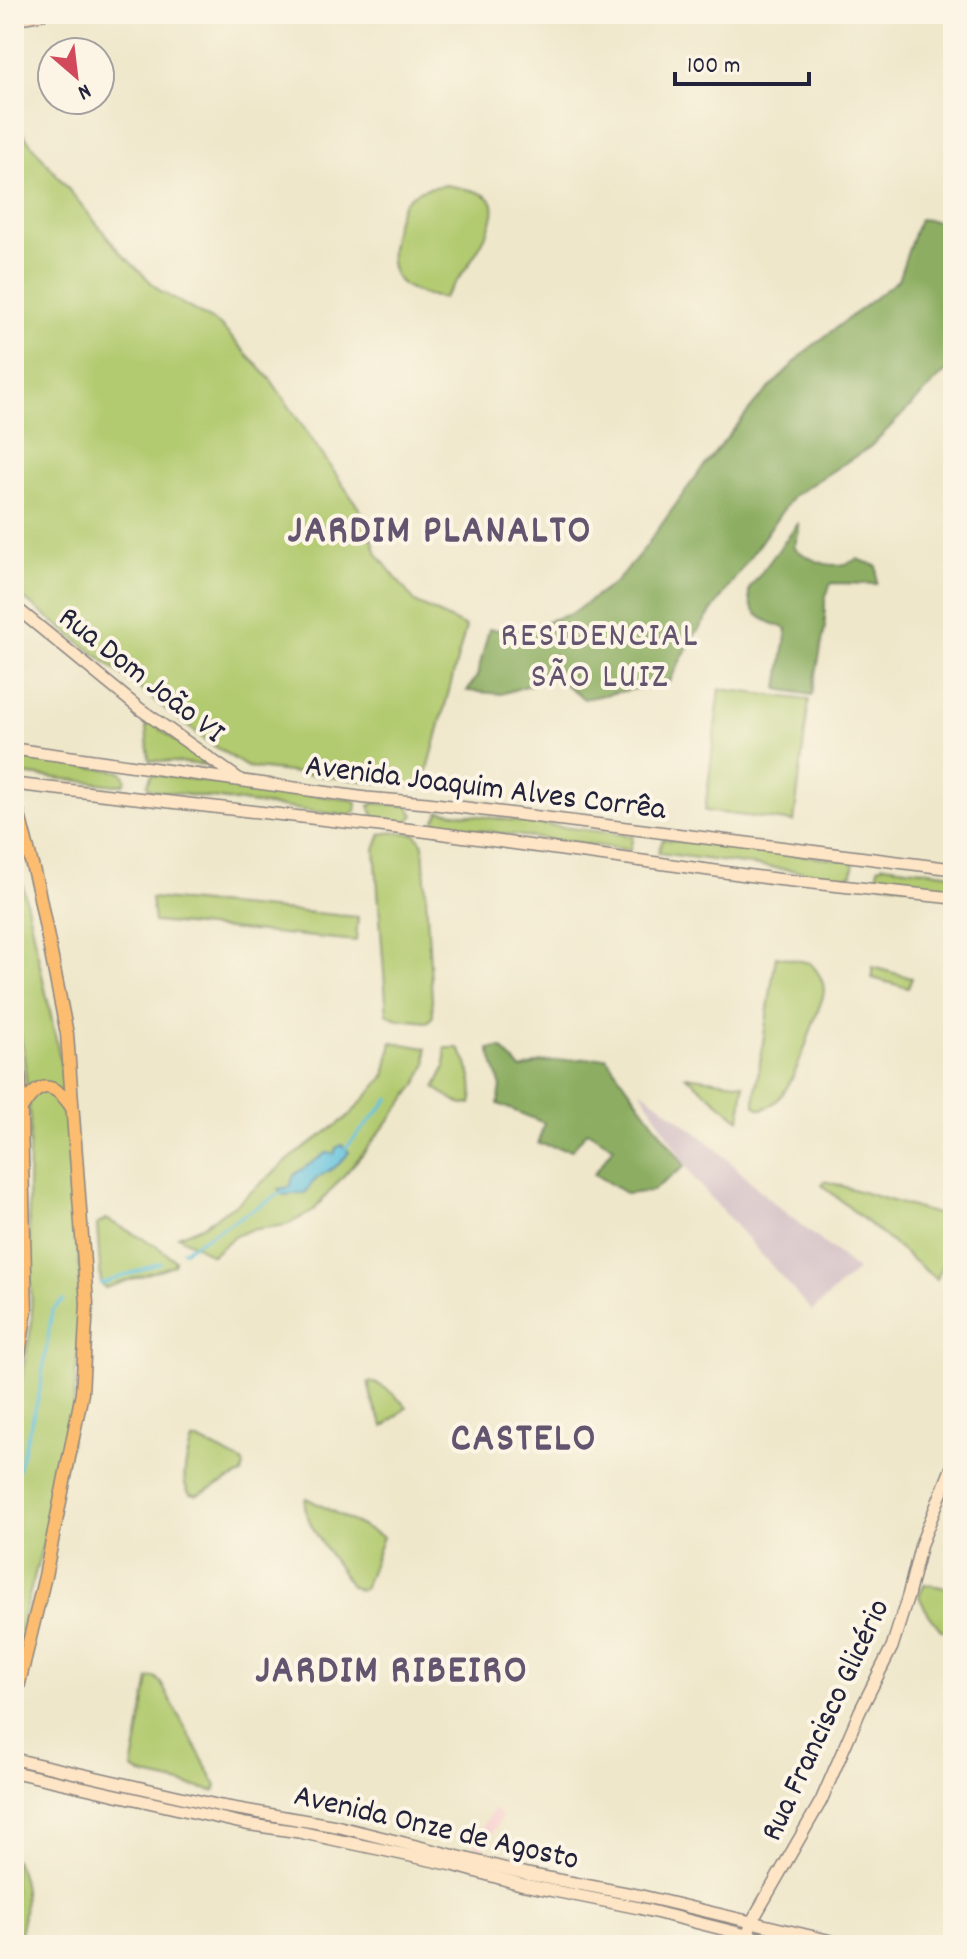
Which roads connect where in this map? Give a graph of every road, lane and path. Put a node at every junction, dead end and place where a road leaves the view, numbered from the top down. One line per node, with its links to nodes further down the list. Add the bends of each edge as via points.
1 (36, 15): 2 (main road); 3 (main road)
2 (14, 19)
3 (14, 29)
4 (14, 606): 6 (main road, Rua Dom João VI, via 140,709)
5 (14, 749): 6 (main road, Avenida Joaquim Alves Corrêa)
6 (241, 780): 9 (main road, Avenida Joaquim Alves Corrêa)
7 (14, 784): 10 (main road, Avenida Joaquim Alves Corrêa)
8 (14, 796): 13 (main road, via 67,1034)
9 (953, 869)
10 (953, 898)
11 (14, 1032): 12 (main road)
12 (21, 1110): 13 (main road, via 30,1095 46,1087 64,1095); 14 (main road, via 26,1310)
13 (74, 1110): 16 (main road, via 87,1304 82,1393)
14 (14, 1387)
15 (953, 1464): 19 (main road, Rua Francisco Glicério, via 921,1544 892,1647 821,1801)
16 (14, 1704)
17 (14, 1759): 19 (main road, Avenida Onze de Agosto, via 336,1826)
18 (14, 1772): 20 (main road, Avenida Onze de Agosto, via 639,1908)
19 (751, 1923): 20 (main road, Rua Francisco Glicério); 21 (main road, Avenida Onze de Agosto)
20 (745, 1941): 22 (main road, Avenida Onze de Agosto)
21 (840, 1944)
22 (786, 1945)

